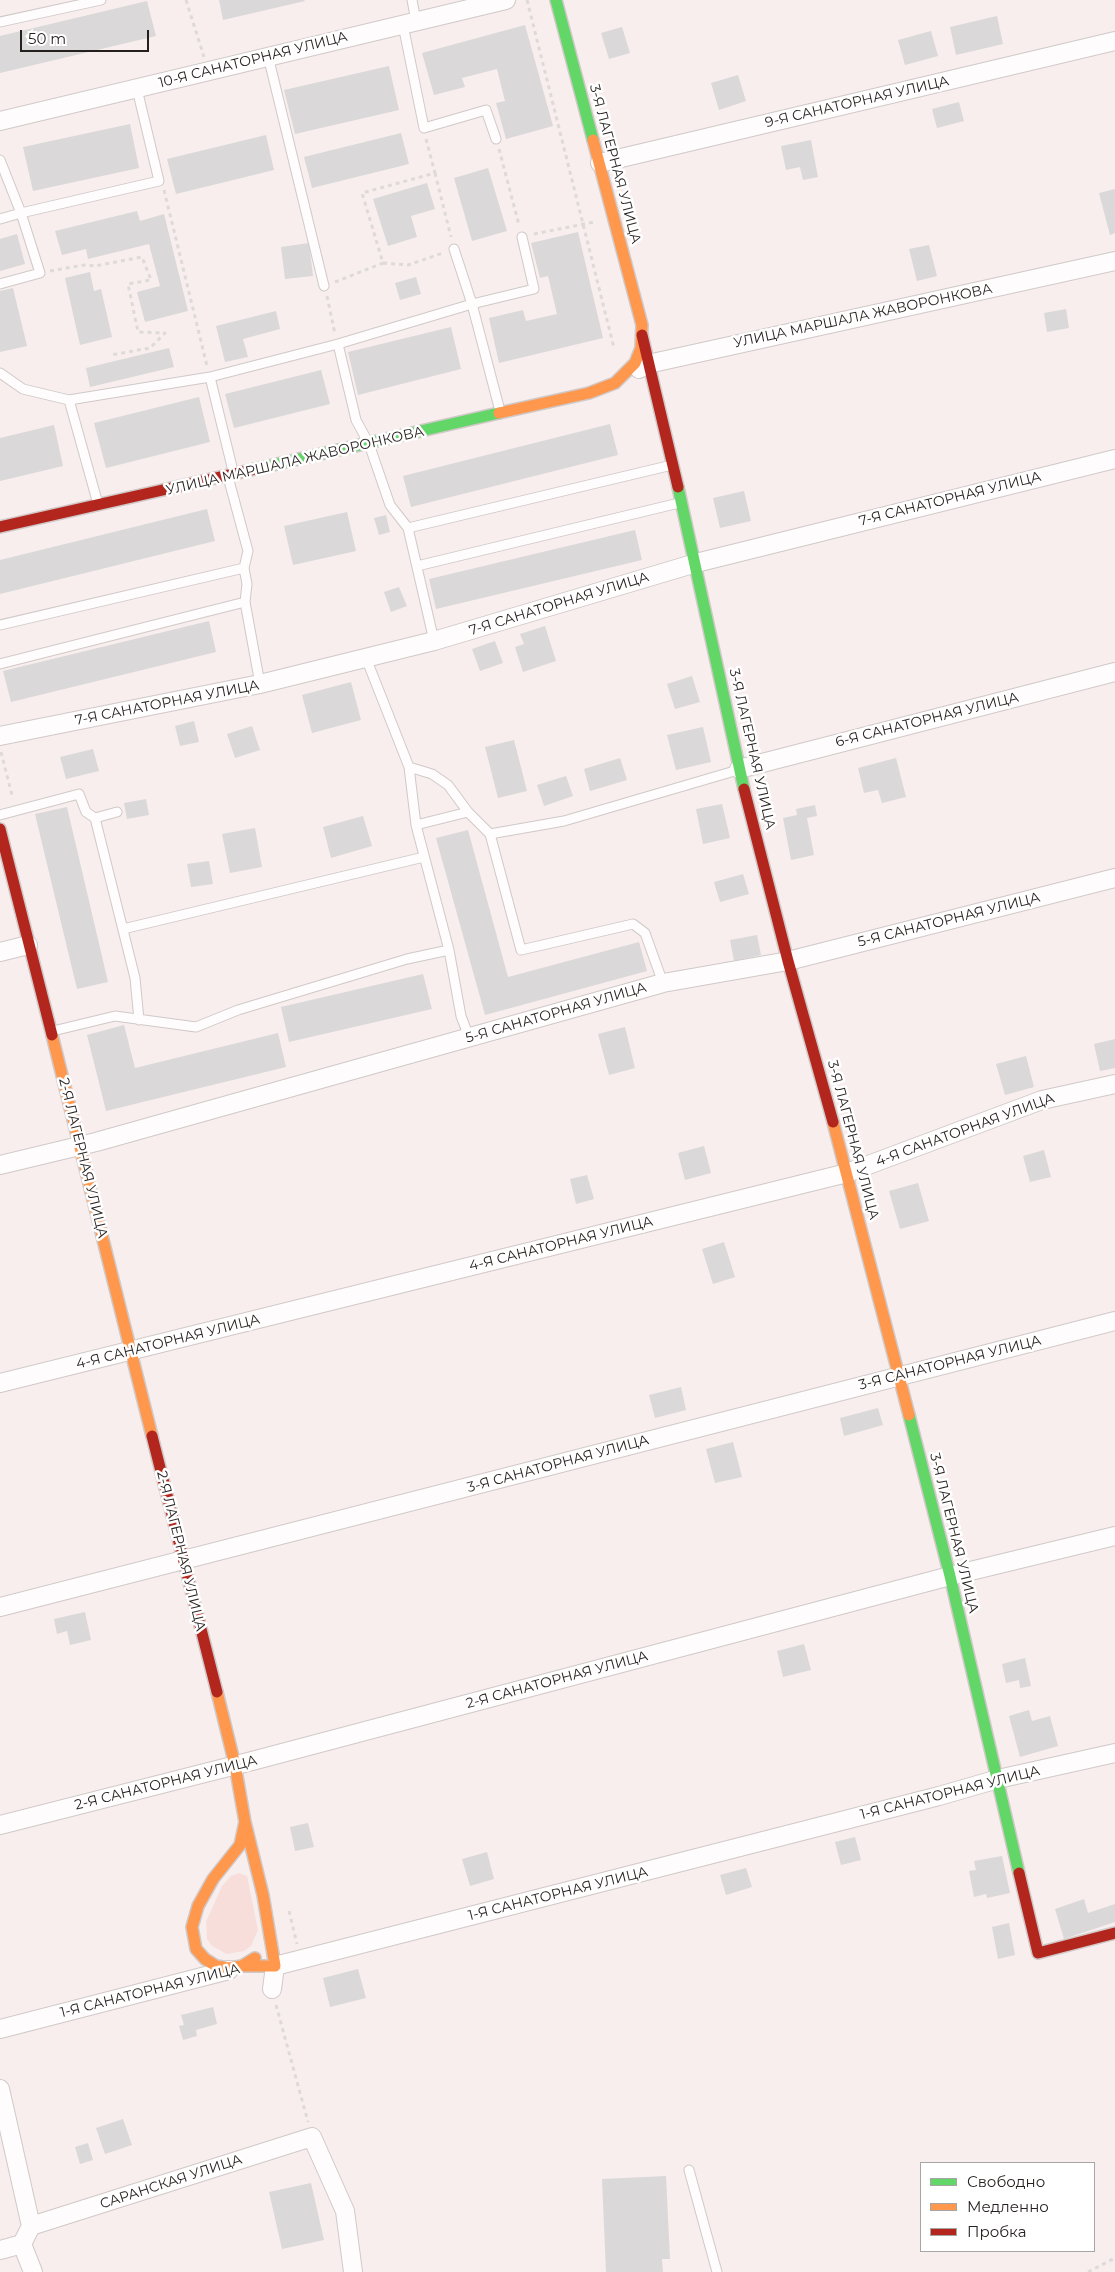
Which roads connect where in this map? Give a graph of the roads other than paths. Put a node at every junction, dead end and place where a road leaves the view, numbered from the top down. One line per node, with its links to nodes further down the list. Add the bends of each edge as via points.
1 (102, 0): 5 (lane)
2 (412, 0): 6 (lane)
3 (506, 0): 6 (street, 10-Я САНАТОРНАЯ УЛИЦА)
4 (556, 0): 13 (street, 3-Я ЛАГЕРНАЯ УЛИЦА)
5 (0, 22)
6 (409, 23): 8 (street, 10-Я САНАТОРНАЯ УЛИЦА); 11 (lane, via 424,128 486,110)
7 (1115, 41): 13 (street, 9-Я САНАТОРНАЯ УЛИЦА)
8 (268, 55): 9 (street, 10-Я САНАТОРНАЯ УЛИЦА); 20 (lane)
9 (137, 89): 10 (street, 10-Я САНАТОРНАЯ УЛИЦА); 14 (lane, via 159,181)
10 (0, 121)
11 (496, 139)
12 (0, 160): 14 (lane)
13 (600, 163): 22 (street, 3-Я ЛАГЕРНАЯ УЛИЦА, via 640,313)
14 (21, 214): 15 (lane); 19 (lane, via 40,273)
15 (0, 219)
16 (522, 237): 21 (lane, via 534,289)
17 (454, 250): 21 (lane)
18 (1115, 260): 24 (street, УЛИЦА МАРШАЛА ЖАВОРОНКОВА)
19 (0, 284)
20 (324, 286)
21 (472, 304): 23 (lane); 30 (lane)
22 (642, 335): 24 (street, 3-Я ЛАГЕРНАЯ УЛИЦА); 27 (street, 3-Я ЛАГЕРНАЯ УЛИЦА, via 635,362)
23 (338, 344): 26 (lane); 31 (lane, via 356,420)
24 (648, 364): 27 (street, УЛИЦА МАРШАЛА ЖАВОРОНКОВА); 33 (street, 3-Я ЛАГЕРНАЯ УЛИЦА)
25 (0, 373): 29 (lane, via 23,390)
26 (210, 377): 29 (lane); 34 (lane)
27 (615, 383): 28 (street, 3-Я ЛАГЕРНАЯ УЛИЦА)
28 (589, 394): 30 (street, УЛИЦА МАРШАЛА ЖАВОРОНКОВА)
29 (69, 400): 36 (lane)
30 (501, 414): 31 (street, УЛИЦА МАРШАЛА ЖАВОРОНКОВА)
31 (370, 444): 34 (street, УЛИЦА МАРШАЛА ЖАВОРОНКОВА); 38 (lane, via 390,505)
32 (1115, 458): 39 (street, 7-Я САНАТОРНАЯ УЛИЦА)
33 (672, 465): 35 (street, 3-Я ЛАГЕРНАЯ УЛИЦА); 38 (lane)
34 (231, 476): 36 (street, УЛИЦА МАРШАЛА ЖАВОРОНКОВА); 41 (lane, via 248,551)
35 (681, 503): 39 (street, 3-Я ЛАГЕРНАЯ УЛИЦА); 40 (lane)
36 (98, 506): 37 (street, УЛИЦА МАРШАЛА ЖАВОРОНКОВА)
37 (0, 527)
38 (408, 528): 40 (lane)
39 (696, 563): 44 (street, 7-Я САНАТОРНАЯ УЛИЦА); 51 (street, 3-Я ЛАГЕРНАЯ УЛИЦА)
40 (417, 566): 44 (lane)
41 (244, 568): 42 (lane); 43 (lane)
42 (245, 602): 46 (lane); 48 (lane)
43 (0, 625)
44 (434, 641): 45 (street, 7-Я САНАТОРНАЯ УЛИЦА)
45 (366, 658): 48 (street, 7-Я САНАТОРНАЯ УЛИЦА); 50 (lane)
46 (0, 664)
47 (1115, 672): 51 (street, 6-Я САНАТОРНАЯ УЛИЦА)
48 (260, 684): 49 (street, 7-Я САНАТОРНАЯ УЛИЦА)
49 (0, 736)
50 (410, 767): 53 (lane, via 432,774 448,785); 56 (lane)
51 (739, 769): 58 (lane, via 564,821); 65 (street, 3-Я ЛАГЕРНАЯ УЛИЦА)
52 (117, 812): 55 (lane)
53 (468, 812): 56 (lane); 58 (lane)
54 (0, 815): 55 (lane, via 79,794 86,812)
55 (95, 818): 61 (lane)
56 (416, 826): 59 (lane)
57 (0, 829): 62 (street, 2-Я ЛАГЕРНАЯ УЛИЦА)
58 (490, 834): 66 (lane, via 521,950 632,924 645,933)
59 (424, 857): 61 (lane); 63 (lane)
60 (1115, 878): 65 (street, 5-Я САНАТОРНАЯ УЛИЦА)
61 (123, 929): 67 (lane, via 135,978)
62 (28, 945): 64 (street); 68 (street, 2-Я ЛАГЕРНАЯ УЛИЦА)
63 (449, 950): 67 (lane, via 407,959 238,1010 196,1027); 69 (lane, via 461,1016)
64 (0, 952)
65 (788, 961): 66 (street, 5-Я САНАТОРНАЯ УЛИЦА); 73 (street, 3-Я ЛАГЕРНАЯ УЛИЦА)
66 (663, 982): 69 (street, 5-Я САНАТОРНАЯ УЛИЦА)
67 (140, 1020): 68 (lane, via 115,1016)
68 (51, 1031): 71 (street, 2-Я ЛАГЕРНАЯ УЛИЦА)
69 (469, 1037): 71 (street, 5-Я САНАТОРНАЯ УЛИЦА)
70 (1115, 1084): 73 (street, 4-Я САНАТОРНАЯ УЛИЦА, via 1042,1100)
71 (80, 1146): 72 (street, 5-Я САНАТОРНАЯ УЛИЦА); 75 (street, 2-Я ЛАГЕРНАЯ УЛИЦА)
72 (0, 1165)
73 (847, 1173): 75 (street, 4-Я САНАТОРНАЯ УЛИЦА); 76 (street, 3-Я ЛАГЕРНАЯ УЛИЦА)
74 (1115, 1321): 76 (street, 3-Я САНАТОРНАЯ УЛИЦА)
75 (131, 1350): 77 (street, 4-Я САНАТОРНАЯ УЛИЦА); 79 (street, 2-Я ЛАГЕРНАЯ УЛИЦА)
76 (898, 1376): 79 (street, 3-Я САНАТОРНАЯ УЛИЦА); 80 (street, 3-Я ЛАГЕРНАЯ УЛИЦА)
77 (0, 1384)
78 (1115, 1536): 80 (street, 2-Я САНАТОРНАЯ УЛИЦА)
79 (184, 1561): 81 (street, 3-Я САНАТОРНАЯ УЛИЦА); 83 (street, 2-Я ЛАГЕРНАЯ УЛИЦА)
80 (950, 1576): 83 (street, 2-Я САНАТОРНАЯ УЛИЦА); 84 (street, 3-Я ЛАГЕРНАЯ УЛИЦА)
81 (0, 1606)
82 (1115, 1753): 84 (street, 1-Я САНАТОРНАЯ УЛИЦА)
83 (235, 1765): 85 (street, 2-Я ЛАГЕРНАЯ УЛИЦА); 86 (street, 2-Я САНАТОРНАЯ УЛИЦА)
84 (998, 1779): 88 (street, 3-Я ЛАГЕРНАЯ УЛИЦА, via 1038,1953); 90 (street, 1-Я САНАТОРНАЯ УЛИЦА)
85 (245, 1822): 87 (street, 2-Я ЛАГЕРНАЯ УЛИЦА); 89 (street, via 240,1845 213,1879 198,1906 192,1927 196,1949 205,1959 216,1966)
86 (0, 1825)
87 (268, 1926): 89 (street, via 262,1951); 90 (street, 2-Я ЛАГЕРНАЯ УЛИЦА)
88 (1115, 1933)
89 (242, 1966): 90 (street, 1-Я САНАТОРНАЯ УЛИЦА); 92 (street, 1-Я САНАТОРНАЯ УЛИЦА)
90 (275, 1966): 91 (street, 2-Я ЛАГЕРНАЯ УЛИЦА)
91 (272, 1989)
92 (0, 2029)
93 (0, 2089): 95 (street)
94 (689, 2170): 100 (lane)
95 (31, 2226): 96 (street); 99 (street, САРАНСКАЯ УЛИЦА, via 312,2138 345,2211)
96 (22, 2244): 97 (street); 98 (street)
97 (0, 2250)
98 (33, 2272)
99 (353, 2272)
100 (717, 2272)

